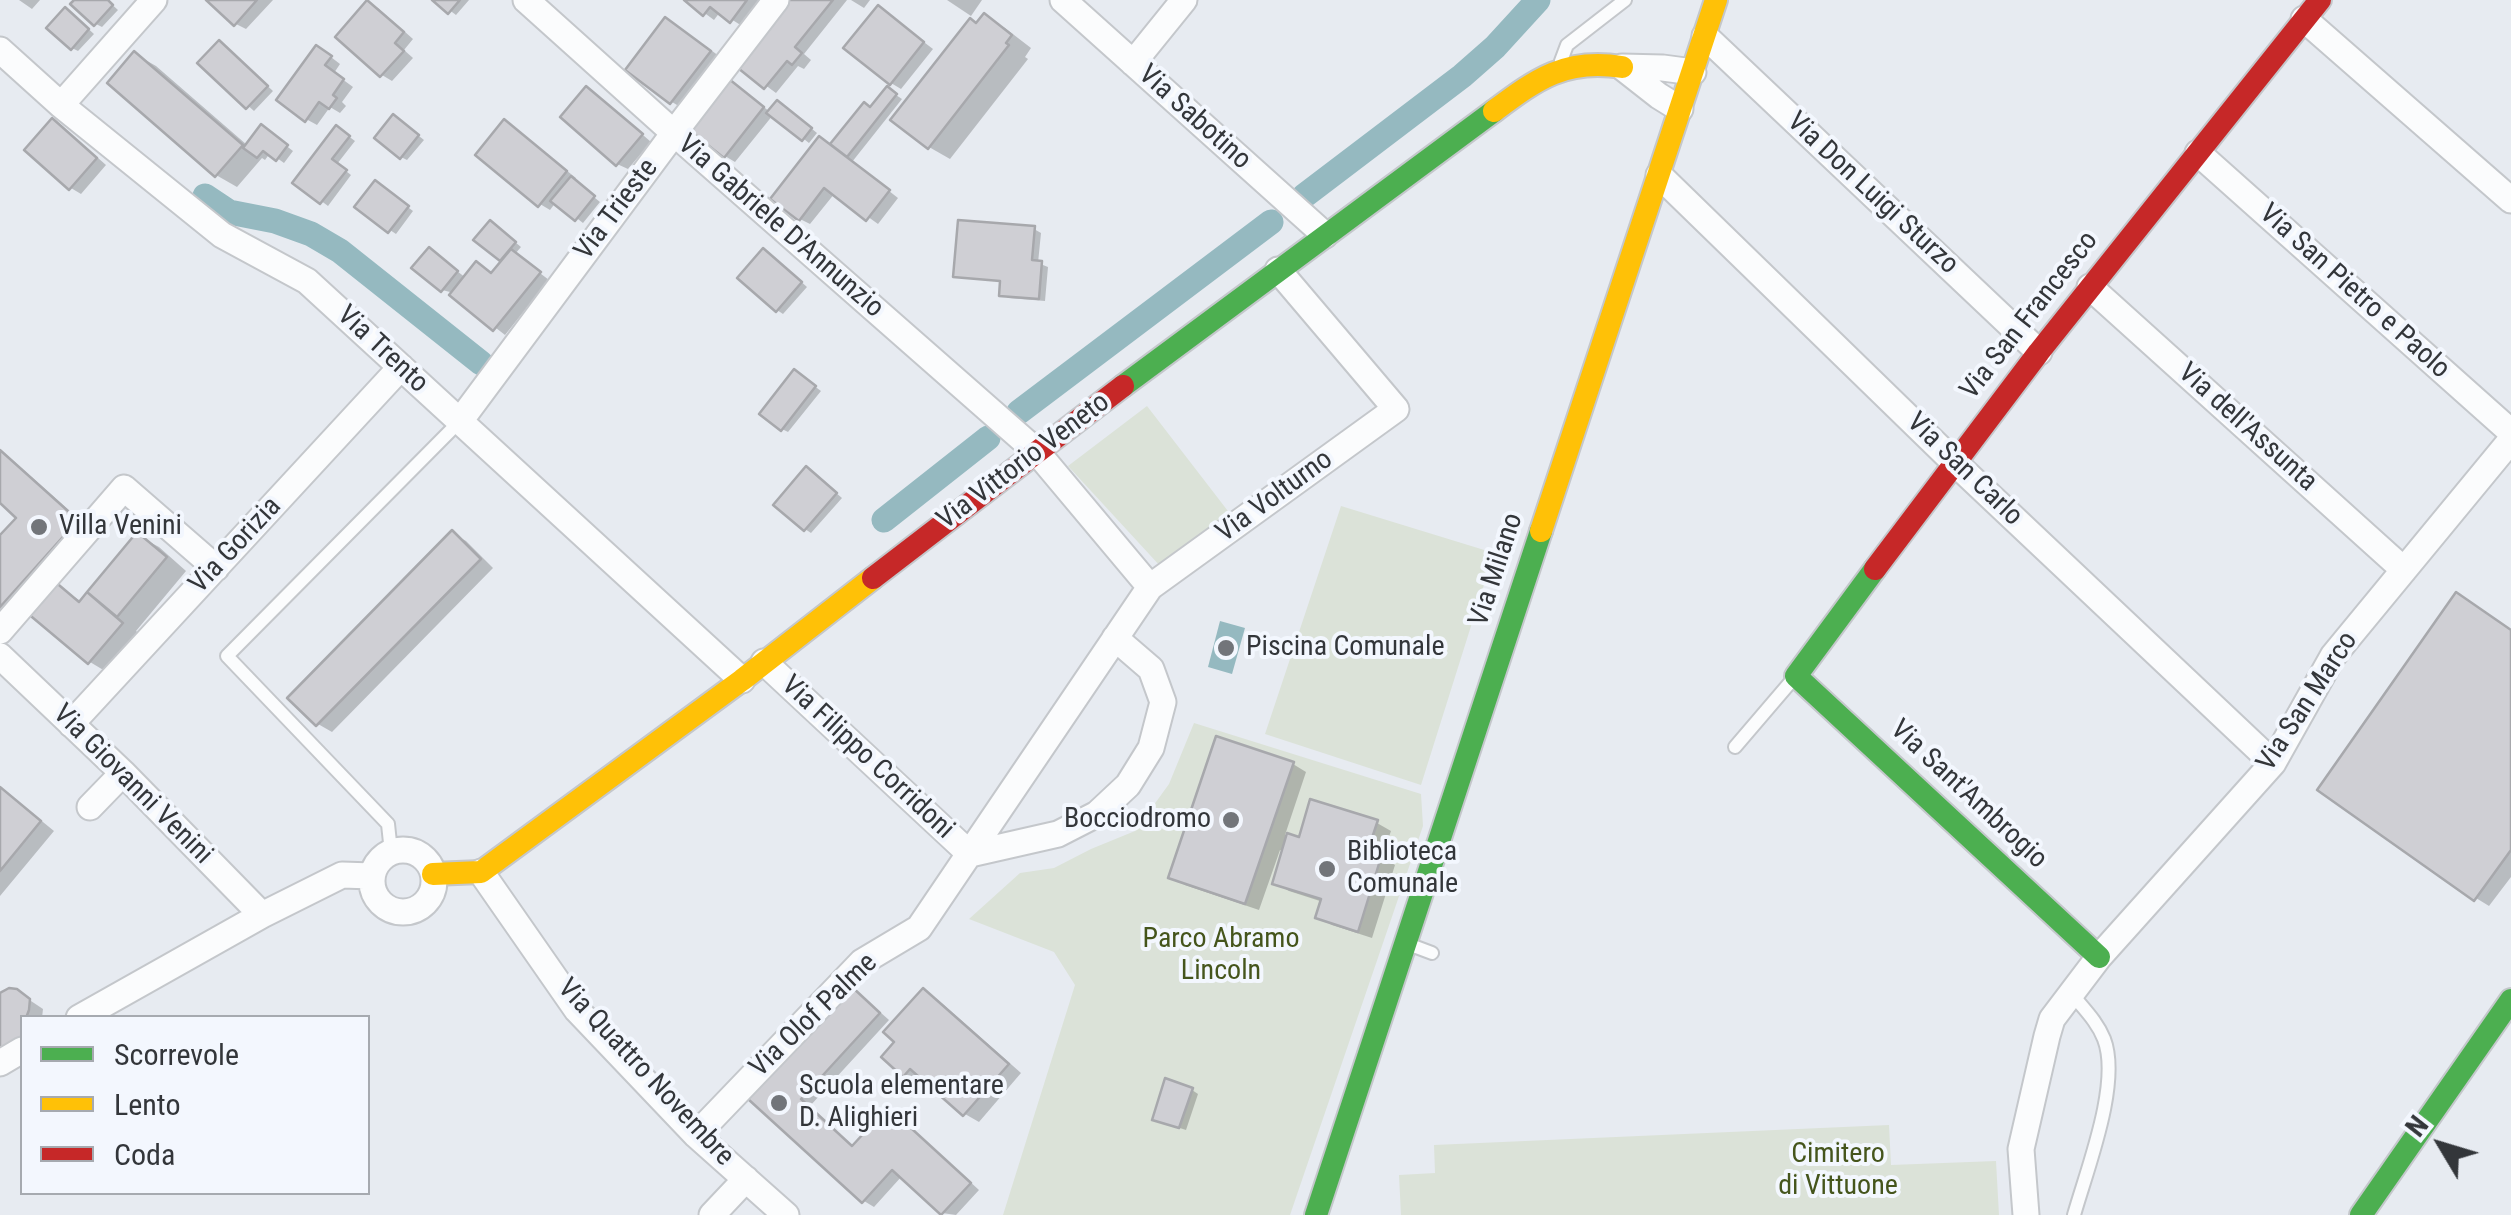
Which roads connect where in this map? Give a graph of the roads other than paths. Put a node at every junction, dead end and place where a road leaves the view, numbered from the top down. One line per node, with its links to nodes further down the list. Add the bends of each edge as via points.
1 (154, 0): 15 (street)
2 (526, 0): 17 (street, Via Gabriele D'Annunzio)
3 (776, 0): 17 (street, Via Trieste)
4 (1063, 0): 11 (street, Via Sabotino)
5 (1184, 0): 11 (street)
6 (1626, 0): 13 (lane, via 1567,45)
7 (1716, 0): 9 (street, Via Milano)
8 (2312, 10): 18 (street, Via San Francesco); 20 (street)
9 (1704, 36): 14 (street, Via Milano); 24 (street, Via Don Luigi Sturzo)
10 (0, 50): 15 (street, Via Trento)
11 (1134, 63): 21 (street, Via Sabotino)
12 (1622, 67): 13 (street, Via Vittorio Veneto, via 1596,62); 14 (street, Via Vittorio Veneto); 16 (street)
13 (1558, 68): 21 (street, Via Vittorio Veneto)
14 (1692, 72): 16 (street, Via Milano)
15 (61, 105): 25 (street, Via Trento, via 222,235 307,281)
16 (1680, 109): 19 (street, Via Milano)
17 (674, 133): 26 (street, Via Trieste); 29 (street, Via Gabriele D'Annunzio)
18 (2198, 152): 23 (street, Via San Francesco); 27 (street, Via San Pietro e Paolo)
19 (1658, 174): 30 (street, Via San Carlo); 51 (street, Via Milano)
20 (2511, 200)
21 (1325, 235): 22 (street, Via Vittorio Veneto)
22 (1278, 270): 29 (street, Via Vittorio Veneto); 33 (street, Via Volturno, via 1396,409)
23 (2090, 287): 24 (street, Via San Francesco); 32 (street, Via dell'Assunta)
24 (2039, 352): 30 (street, Via San Francesco)
25 (401, 368): 26 (street, Via Trento); 31 (street, Via Gorizia)
26 (460, 421): 39 (street, Via Trento); 45 (lane, via 227,656 388,824)
27 (2511, 432)
28 (2511, 440): 32 (street, Via San Marco)
29 (1036, 451): 33 (street); 37 (street, Via Vittorio Veneto)
30 (1954, 462): 38 (street, Via San Francesco); 42 (street, Via San Carlo)
31 (216, 568): 34 (street, via 124,488); 40 (street, Via Gorizia)
32 (2404, 570): 42 (street, Via San Marco, via 2333,656)
33 (1150, 587): 35 (street, Via Olof Palme)
34 (0, 631)
35 (1115, 638): 46 (street, Via Olof Palme); 46 (street, via 1151,669 1164,702 1151,748 1128,785 1097,814 1058,834)
36 (0, 656): 40 (street, Via Giovanni Venini)
37 (764, 662): 39 (street, Via Vittorio Veneto); 46 (street, Via Filippo Corridoni)
38 (1796, 676): 41 (lane); 53 (street, Via Sant'Ambrogio)
39 (742, 680): 47 (street, Via Vittorio Veneto)
40 (72, 724): 43 (street, Via Giovanni Venini)
41 (1734, 748)
42 (2273, 763): 53 (street, Via San Marco)
43 (122, 773): 44 (street); 50 (street, Via Giovanni Venini)
44 (90, 808)
45 (391, 852): 48 (street, via 422,856); 49 (street)
46 (970, 854): 57 (street, Via Olof Palme, via 919,928 862,962)
47 (480, 872): 48 (street); 57 (street, Via Quattro Novembre, via 577,1010)
48 (433, 874): 49 (street, via 426,901 400,912 376,897)
49 (372, 876): 50 (street, via 342,875)
50 (262, 914): 56 (street)
51 (1406, 943): 52 (lane); 61 (street, Via Milano)
52 (1432, 953)
53 (2098, 958): 54 (street, Via San Marco)
54 (2072, 994): 62 (street, Via San Marco, via 2046,1036 2021,1149); 63 (lane, via 2097,1025 2110,1059 2108,1092)
55 (2511, 1000): 64 (street)
56 (84, 1015)
57 (696, 1135): 58 (street, Via Quattro Novembre)
58 (746, 1180): 59 (street); 60 (street, Via Quattro Novembre)
59 (712, 1215)
60 (786, 1215)
61 (1316, 1215)
62 (2026, 1215)
63 (2074, 1215)
64 (2361, 1215)

